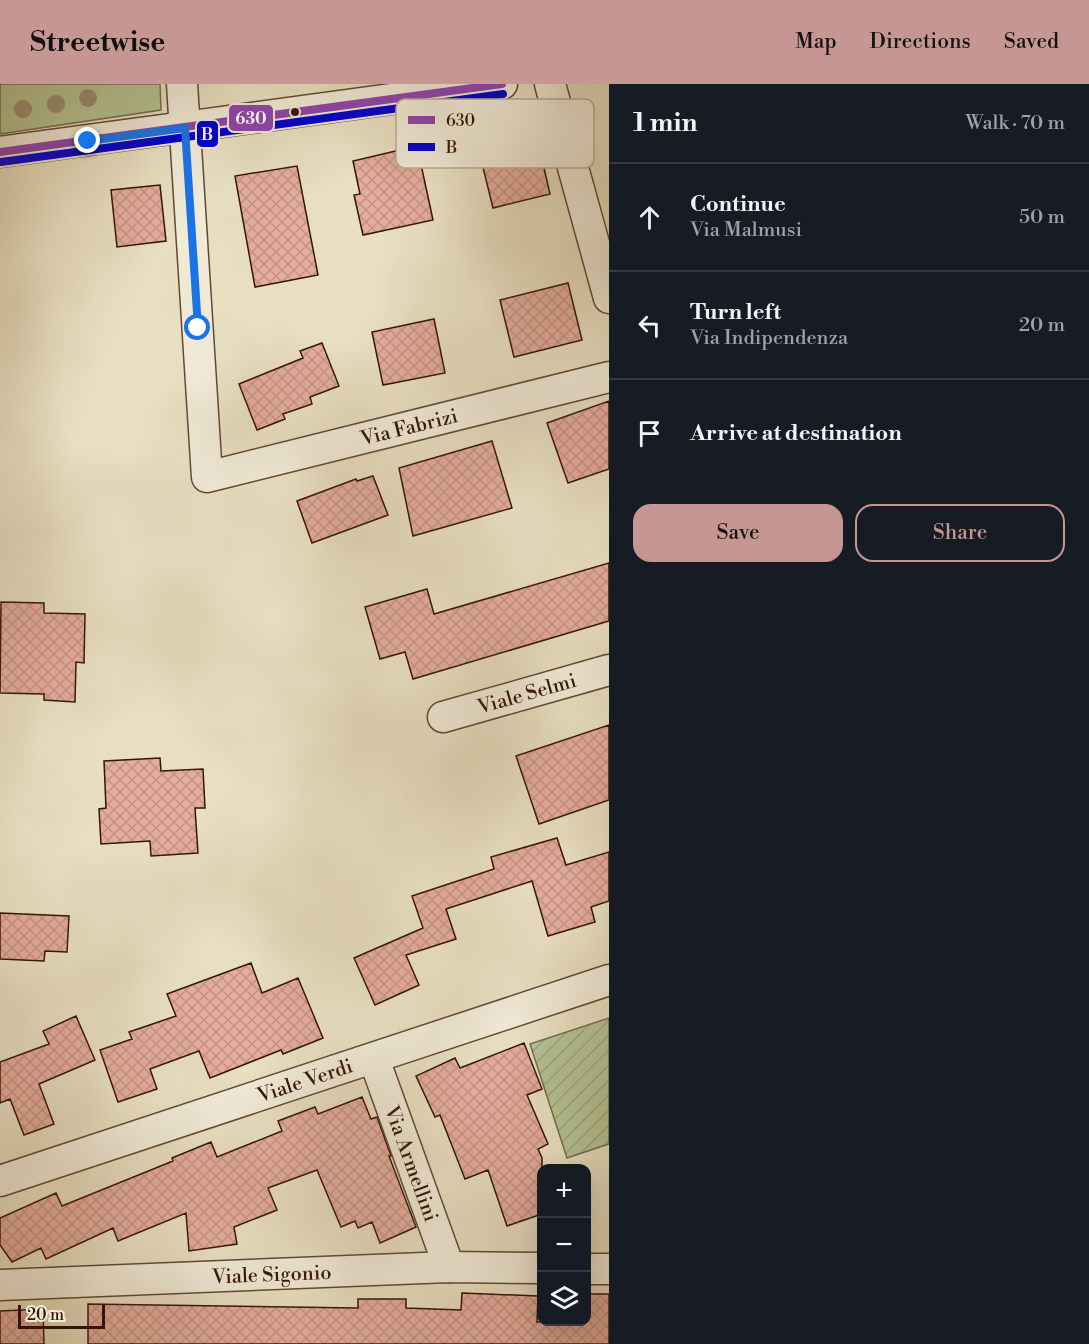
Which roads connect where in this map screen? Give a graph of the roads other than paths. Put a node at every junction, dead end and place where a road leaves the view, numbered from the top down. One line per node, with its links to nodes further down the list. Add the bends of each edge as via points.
1 (182, 84): 5 (street)
2 (502, 84): 5 (street)
3 (550, 84): 4 (street)
4 (554, 99)
5 (185, 128): 6 (street); 9 (street, Via Fabrizi, via 207,477)
6 (0, 152)
7 (573, 168): 8 (street)
8 (609, 298)
9 (609, 377)
10 (609, 670): 11 (street, Viale Selmi)
11 (443, 717)
12 (609, 980): 13 (street, Viale Verdi)
13 (374, 1059): 14 (street, Viale Verdi); 15 (street, Via Armellini)
14 (0, 1181)
15 (450, 1267): 16 (street, Viale Sigonio); 19 (street, Viale Sigonio)
16 (537, 1268)
17 (591, 1269): 18 (street)
18 (609, 1269)
19 (0, 1285)

